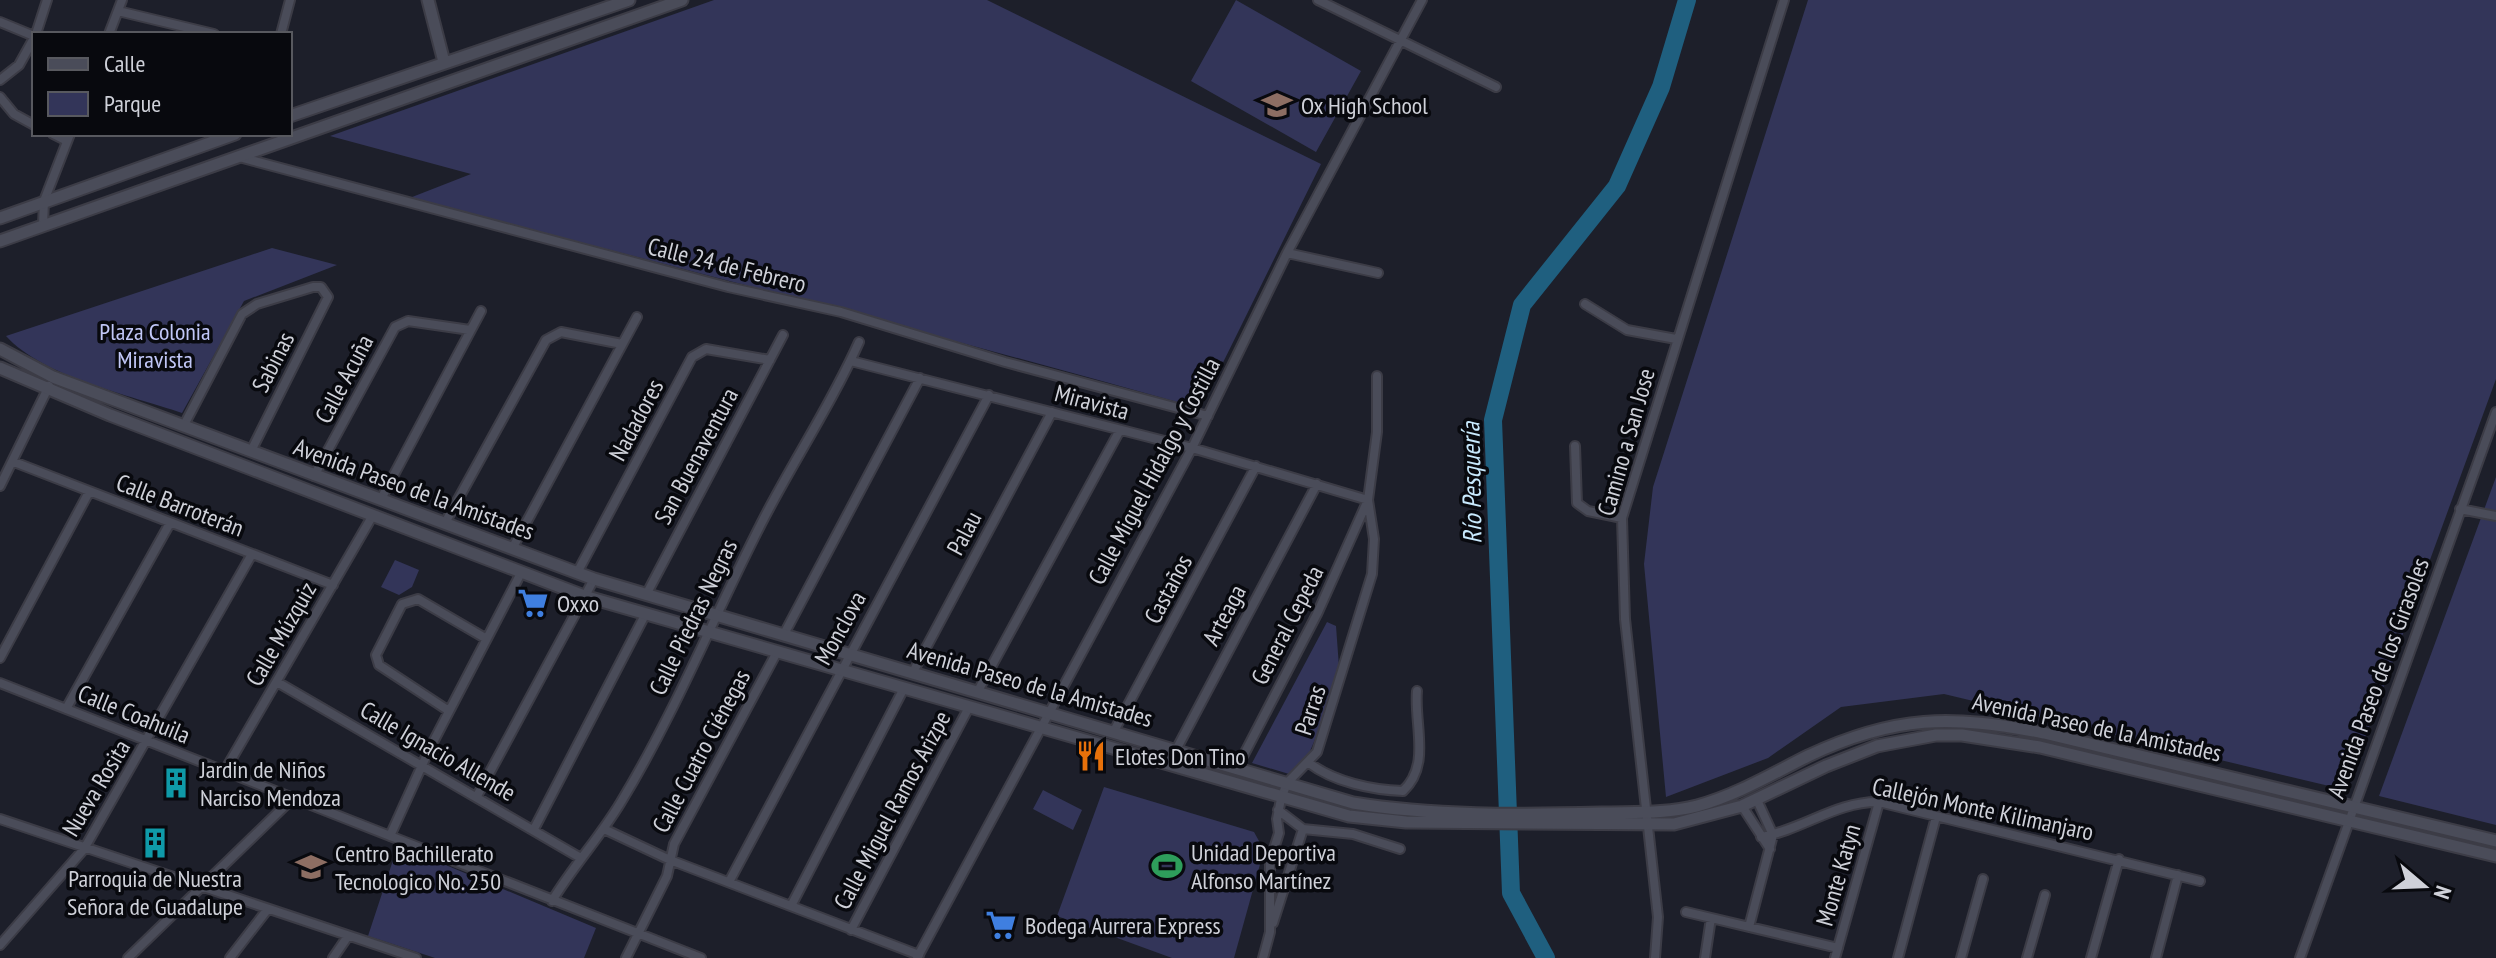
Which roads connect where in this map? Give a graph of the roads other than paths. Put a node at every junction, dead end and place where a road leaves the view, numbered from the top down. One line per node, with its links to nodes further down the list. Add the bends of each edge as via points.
1 (47, 0): 12 (street)
2 (122, 0): 10 (street)
3 (290, 0): 15 (street)
4 (428, 0): 21 (street)
5 (629, 0): 17 (street)
6 (682, 0): 20 (street)
7 (1318, 0): 19 (street)
8 (1422, 0): 19 (street, Calle Miguel Hidalgo y Costilla)
9 (1784, 0): 43 (street, Camino a San Jose)
10 (118, 11): 13 (street); 14 (street)
11 (0, 22): 16 (street)
12 (36, 32)
13 (110, 32)
14 (206, 32)
15 (282, 32)
16 (32, 35)
17 (512, 39): 20 (street); 21 (street)
18 (32, 41): 22 (street, via 19,65)
19 (1399, 41): 23 (street); 36 (street, Calle Miguel Hidalgo y Costilla)
20 (519, 55): 28 (street)
21 (444, 62): 25 (street)
22 (0, 80)
23 (1496, 87)
24 (0, 97): 26 (street, via 14,114)
25 (292, 115)
26 (32, 124)
27 (291, 136): 31 (street)
28 (292, 136)
29 (68, 137): 32 (street)
30 (204, 139): 32 (street)
31 (235, 156): 34 (street); 57 (street, Calle 24 de Febrero, via 841,312)
32 (44, 201): 33 (street); 34 (street)
33 (0, 218)
34 (43, 225): 35 (street)
35 (0, 241)
36 (1287, 253): 37 (street); 57 (street, Calle Miguel Hidalgo y Costilla)
37 (1378, 273)
38 (1585, 304): 43 (street, via 1627,330)
39 (481, 311): 41 (street)
40 (637, 317): 45 (street)
41 (470, 330): 67 (street, Calle Acuña, via 408,321 395,327); 72 (street)
42 (783, 335): 47 (street, San Buenaventura)
43 (1676, 339): 78 (street, Camino a San Jose)
44 (859, 342): 48 (street, Calle Piedras Negras)
45 (622, 344): 80 (street, via 561,332 546,340); 82 (street)
46 (0, 349): 51 (street, Avenida Paseo de la Amistades)
47 (770, 360): 86 (street, Nadadores, via 706,349 692,357); 89 (street, San Buenaventura)
48 (851, 361): 52 (street, Miravista); 92 (street, Calle Piedras Negras)
49 (0, 368): 53 (street, Avenida Paseo de la Amistades)
50 (1377, 376): 73 (street, Parras, via 1375,465)
51 (53, 377): 53 (street); 58 (street, Avenida Paseo de la Amistades)
52 (920, 378): 54 (street, Miravista); 94 (street)
53 (47, 390): 64 (street, Avenida Paseo de la Amistades); 65 (street)
54 (989, 395): 55 (street, Miravista); 97 (street, Monclova)
55 (1052, 412): 59 (street, Miravista); 100 (street, Palau)
56 (2496, 412): 75 (street, Avenida Paseo de los Girasoles)
57 (1208, 416): 62 (street, Calle Miguel Hidalgo y Costilla)
58 (184, 425): 60 (street, Avenida Paseo de la Amistades); 63 (street, Sabinas, via 242,314 257,304 313,287 326,291 328,297)
59 (1120, 430): 62 (street, Miravista); 104 (street, Calle Miguel Ramos Arizpe)
60 (230, 444): 63 (street, Avenida Paseo de la Amistades); 64 (street)
61 (1575, 446): 78 (street, via 1577,503 1588,511)
62 (1192, 448): 66 (street, Miravista); 109 (street, Calle Miguel Hidalgo y Costilla)
63 (251, 451): 67 (street, Avenida Paseo de la Amistades)
64 (225, 459): 74 (street, Avenida Paseo de la Amistades)
65 (14, 462): 69 (street); 71 (street, Calle Barroterán)
66 (1256, 466): 68 (street, Miravista); 111 (street, Castaños)
67 (314, 476): 70 (street, Avenida Paseo de la Amistades)
68 (1317, 484): 73 (street, Miravista); 113 (street, Arteaga)
69 (0, 486)
70 (352, 489): 72 (street, Avenida Paseo de la Amistades); 74 (street)
71 (89, 492): 79 (street, Calle Barroterán); 98 (street)
72 (381, 499): 80 (street, Avenida Paseo de la Amistades)
73 (1368, 500): 114 (street, Parras, via 1372,574 1324,735); 117 (street, General Cepeda, via 1317,614)
74 (347, 505): 76 (street, Avenida Paseo de la Amistades)
75 (2460, 509): 77 (street); 126 (street, Avenida Paseo de los Girasoles)
76 (373, 515): 83 (street, Avenida Paseo de la Amistades); 88 (street, Calle Múzquiz)
77 (2496, 516)
78 (1622, 518): 127 (street, Camino a San Jose, via 1622,586)
79 (170, 523): 84 (street, Calle Barroterán); 106 (street)
80 (445, 523): 81 (street, Avenida Paseo de la Amistades)
81 (474, 535): 82 (street, Avenida Paseo de la Amistades); 83 (street)
82 (512, 549): 86 (street, Avenida Paseo de la Amistades)
83 (465, 552): 85 (street, Avenida Paseo de la Amistades)
84 (252, 554): 88 (street, Calle Barroterán); 112 (street, Nueva Rosita)
85 (521, 573): 90 (street, Avenida Paseo de la Amistades); 95 (street)
86 (577, 573): 87 (street, Avenida Paseo de la Amistades)
87 (594, 579): 89 (street, Avenida Paseo de la Amistades); 90 (street)
88 (333, 585): 101 (street, Calle Múzquiz)
89 (646, 595): 92 (street, Avenida Paseo de la Amistades)
90 (584, 596): 91 (street, Avenida Paseo de la Amistades); 120 (street)
91 (645, 615): 93 (street, Avenida Paseo de la Amistades); 133 (street)
92 (715, 615): 93 (street, Calle Piedras Negras); 94 (street, Avenida Paseo de la Amistades)
93 (707, 633): 96 (street, Avenida Paseo de la Amistades); 134 (street, Calle Piedras Negras, via 658,735)
94 (783, 636): 97 (street, Avenida Paseo de la Amistades)
95 (485, 638): 108 (street); 108 (street, via 410,599 402,604 376,655 379,665)
96 (777, 652): 99 (street, Avenida Paseo de la Amistades); 146 (street, Calle Cuatro Ciénegas)
97 (848, 655): 99 (street, Monclova); 100 (street, Avenida Paseo de la Amistades)
98 (0, 658)
99 (839, 671): 103 (street, Avenida Paseo de la Amistades); 150 (street, Monclova)
100 (912, 674): 104 (street, Avenida Paseo de la Amistades)
101 (277, 682): 115 (street, Calle Ignacio Allende); 118 (street, Calle Múzquiz)
102 (0, 683): 106 (street, Calle Coahuila)
103 (903, 690): 107 (street, Avenida Paseo de la Amistades); 154 (street)
104 (978, 691): 109 (street, Avenida Paseo de la Amistades)
105 (1417, 691): 114 (street, via 1420,761 1414,782 1403,791 1379,790 1321,772)
106 (66, 709): 112 (street, Calle Coahuila)
107 (968, 709): 110 (street, Avenida Paseo de la Amistades); 159 (street, Calle Miguel Ramos Arizpe)
108 (449, 711): 115 (street)
109 (1048, 711): 110 (street, Calle Miguel Hidalgo y Costilla); 111 (street, Avenida Paseo de la Amistades)
110 (1039, 729): 116 (street, Avenida Paseo de la Amistades); 165 (street, Calle Miguel Hidalgo y Costilla)
111 (1114, 731): 113 (street, Avenida Paseo de la Amistades)
112 (148, 741): 118 (street, Calle Coahuila); 140 (street, Nueva Rosita)
113 (1174, 748): 116 (street, Arteaga); 117 (street, Avenida Paseo de la Amistades)
114 (1309, 763): 119 (street, Parras)
115 (423, 765): 120 (street, Calle Ignacio Allende); 137 (street)
116 (1168, 765): 124 (street, Avenida Paseo de la Amistades)
117 (1238, 766): 119 (street, Avenida Paseo de la Amistades)
118 (224, 772): 121 (street, Calle Coahuila)
119 (1287, 783): 124 (street, Parras); 130 (street, Avenida Paseo de la Amistades, via 1378,807)
120 (477, 796): 133 (street, Calle Ignacio Allende)
121 (292, 799): 137 (street, Calle Coahuila); 151 (street)
122 (1757, 800): 125 (street, Avenida Paseo de la Amistades); 131 (street, Avenida Paseo de la Amistades, via 1877,746 1962,735 2040,747); 136 (street)
123 (1879, 802): 128 (street, Callejón Monte Kilimanjaro); 136 (street, Callejón Monte Kilimanjaro, via 1851,804); 164 (street, Monte Katyn)
124 (1280, 805): 130 (street, Avenida Paseo de la Amistades, via 1376,821); 135 (street); 160 (street, Parras, via 1270,861)
125 (1742, 806): 132 (street, Avenida Paseo de la Amistades, via 1688,822); 138 (street)
126 (2352, 807): 127 (street, Avenida Paseo de la Amistades, via 2044,733 1926,720 1879,728 1700,805); 131 (street, Avenida Paseo de los Girasoles); 139 (street, Avenida Paseo de la Amistades)
127 (1645, 812): 130 (street, Avenida Paseo de la Amistades); 132 (street, Camino a San Jose)
128 (1936, 817): 145 (street, Callejón Monte Kilimanjaro); 176 (street)
129 (0, 819): 140 (street)
130 (1567, 820): 132 (street, Avenida Paseo de la Amistades)
131 (2348, 820): 143 (street, Avenida Paseo de la Amistades); 181 (street, Avenida Paseo de los Girasoles)
132 (1646, 826): 173 (street, Camino a San Jose, via 1658,917)
133 (534, 829): 144 (street, Calle Ignacio Allende)
134 (604, 829): 144 (street, Calle Piedras Negras); 146 (street)
135 (1303, 829): 141 (street, via 1353,834); 160 (street)
136 (1773, 835): 138 (street, Callejón Monte Kilimanjaro); 142 (street)
137 (390, 836): 153 (street, Calle Coahuila)
138 (1761, 837): 142 (street)
139 (2496, 841)
140 (84, 849): 151 (street); 163 (street, Nueva Rosita)
141 (1400, 849)
142 (1770, 849): 158 (street)
143 (2496, 856)
144 (579, 857): 153 (street, Calle Piedras Negras)
145 (2119, 859): 147 (street, Callejón Monte Kilimanjaro); 179 (street)
146 (670, 860): 150 (street); 161 (street, Calle Cuatro Ciénegas)
147 (2178, 875): 149 (street, Callejón Monte Kilimanjaro); 180 (street)
148 (1983, 879): 177 (street)
149 (2200, 881)
150 (729, 882): 154 (street)
151 (203, 889): 155 (street); 166 (street)
152 (2045, 895): 178 (street)
153 (552, 901): 161 (street, Calle Coahuila)
154 (791, 906): 159 (street)
155 (267, 910): 162 (street); 167 (street)
156 (1686, 912): 157 (street)
157 (1711, 918): 158 (street); 174 (street)
158 (1749, 927): 164 (street)
159 (851, 930): 165 (street)
160 (1270, 932): 172 (street, Parras)
161 (638, 935): 170 (street, Calle Cuatro Ciénegas); 171 (street, Calle Coahuila)
162 (348, 936): 168 (street); 169 (street)
163 (0, 945)
164 (1838, 948): 175 (street, Monte Katyn)
165 (918, 956)
166 (128, 958)
167 (230, 958)
168 (333, 958)
169 (416, 958)
170 (626, 958)
171 (701, 958)
172 (1263, 958)
173 (1655, 958)
174 (1705, 958)
175 (1835, 958)
176 (1898, 958)
177 (1961, 958)
178 (2027, 958)
179 (2091, 958)
180 (2156, 958)
181 (2300, 958)

